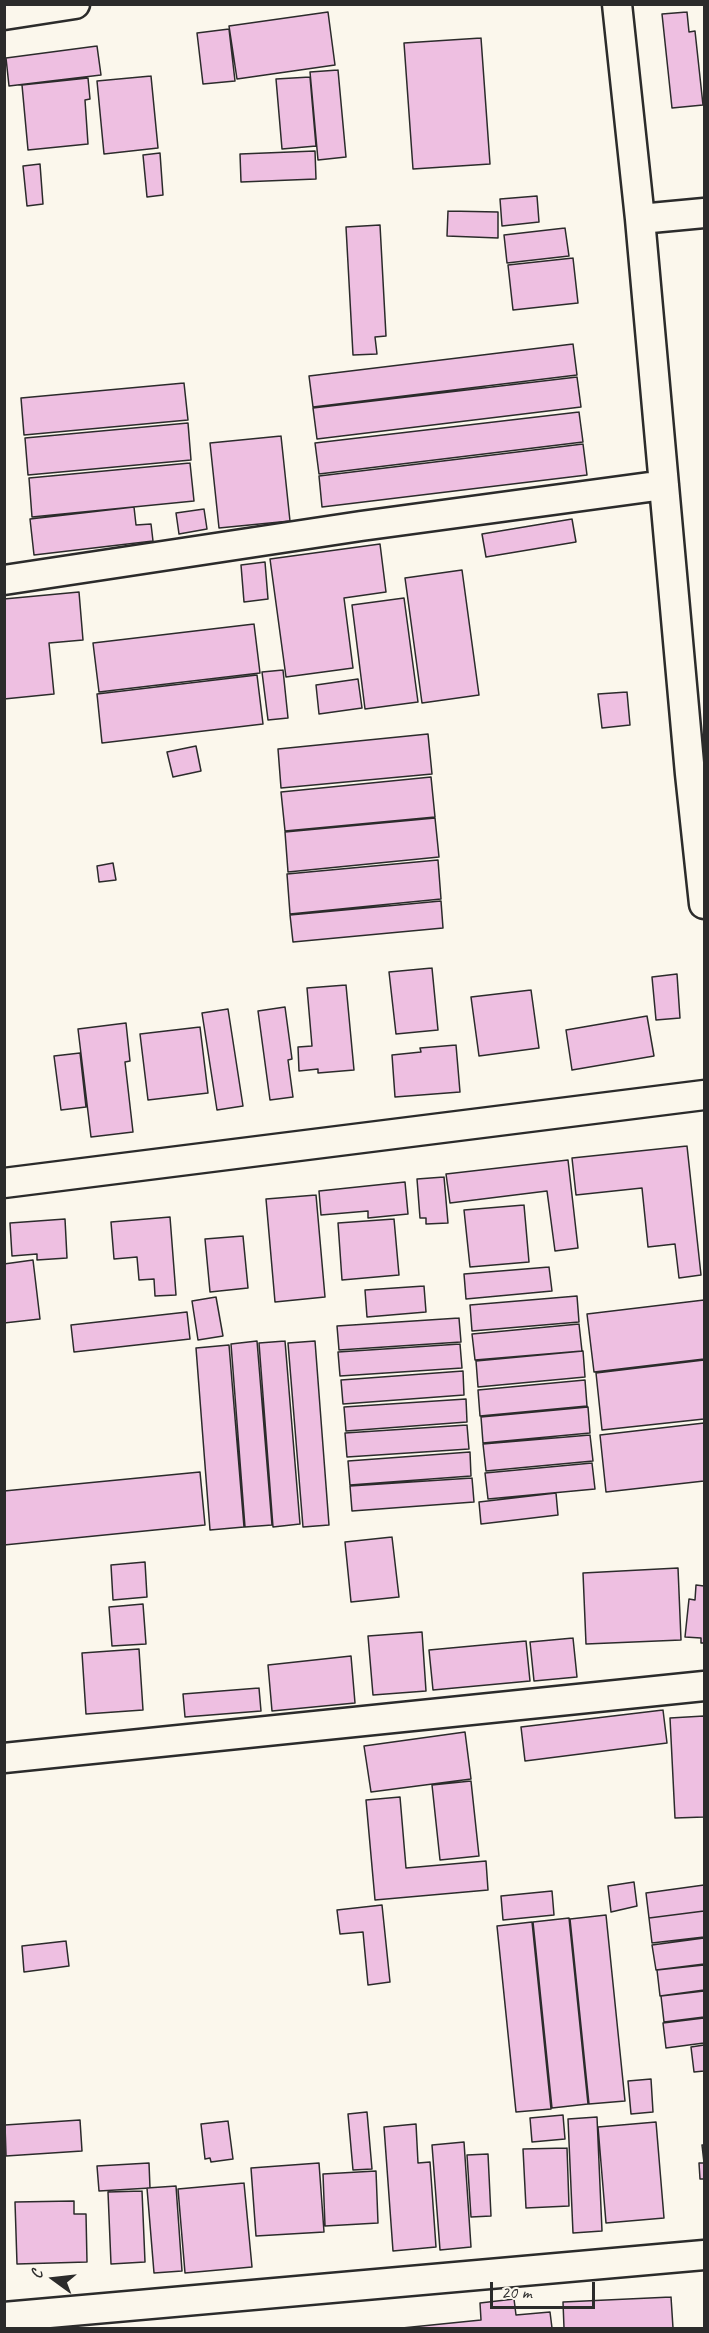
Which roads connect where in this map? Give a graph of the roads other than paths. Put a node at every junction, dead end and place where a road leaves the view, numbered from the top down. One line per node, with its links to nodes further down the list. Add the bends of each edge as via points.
1 (75, 4): 3 (street)
2 (617, 4): 5 (street)
3 (4, 15)
4 (705, 213): 5 (street)
5 (640, 219): 6 (street)
6 (663, 485): 7 (street); 8 (street)
7 (4, 580)
8 (705, 904)
9 (705, 1095): 10 (street)
10 (4, 1183)
11 (705, 1686): 12 (street)
12 (4, 1758)
13 (705, 2255): 14 (street)
14 (4, 2317)

